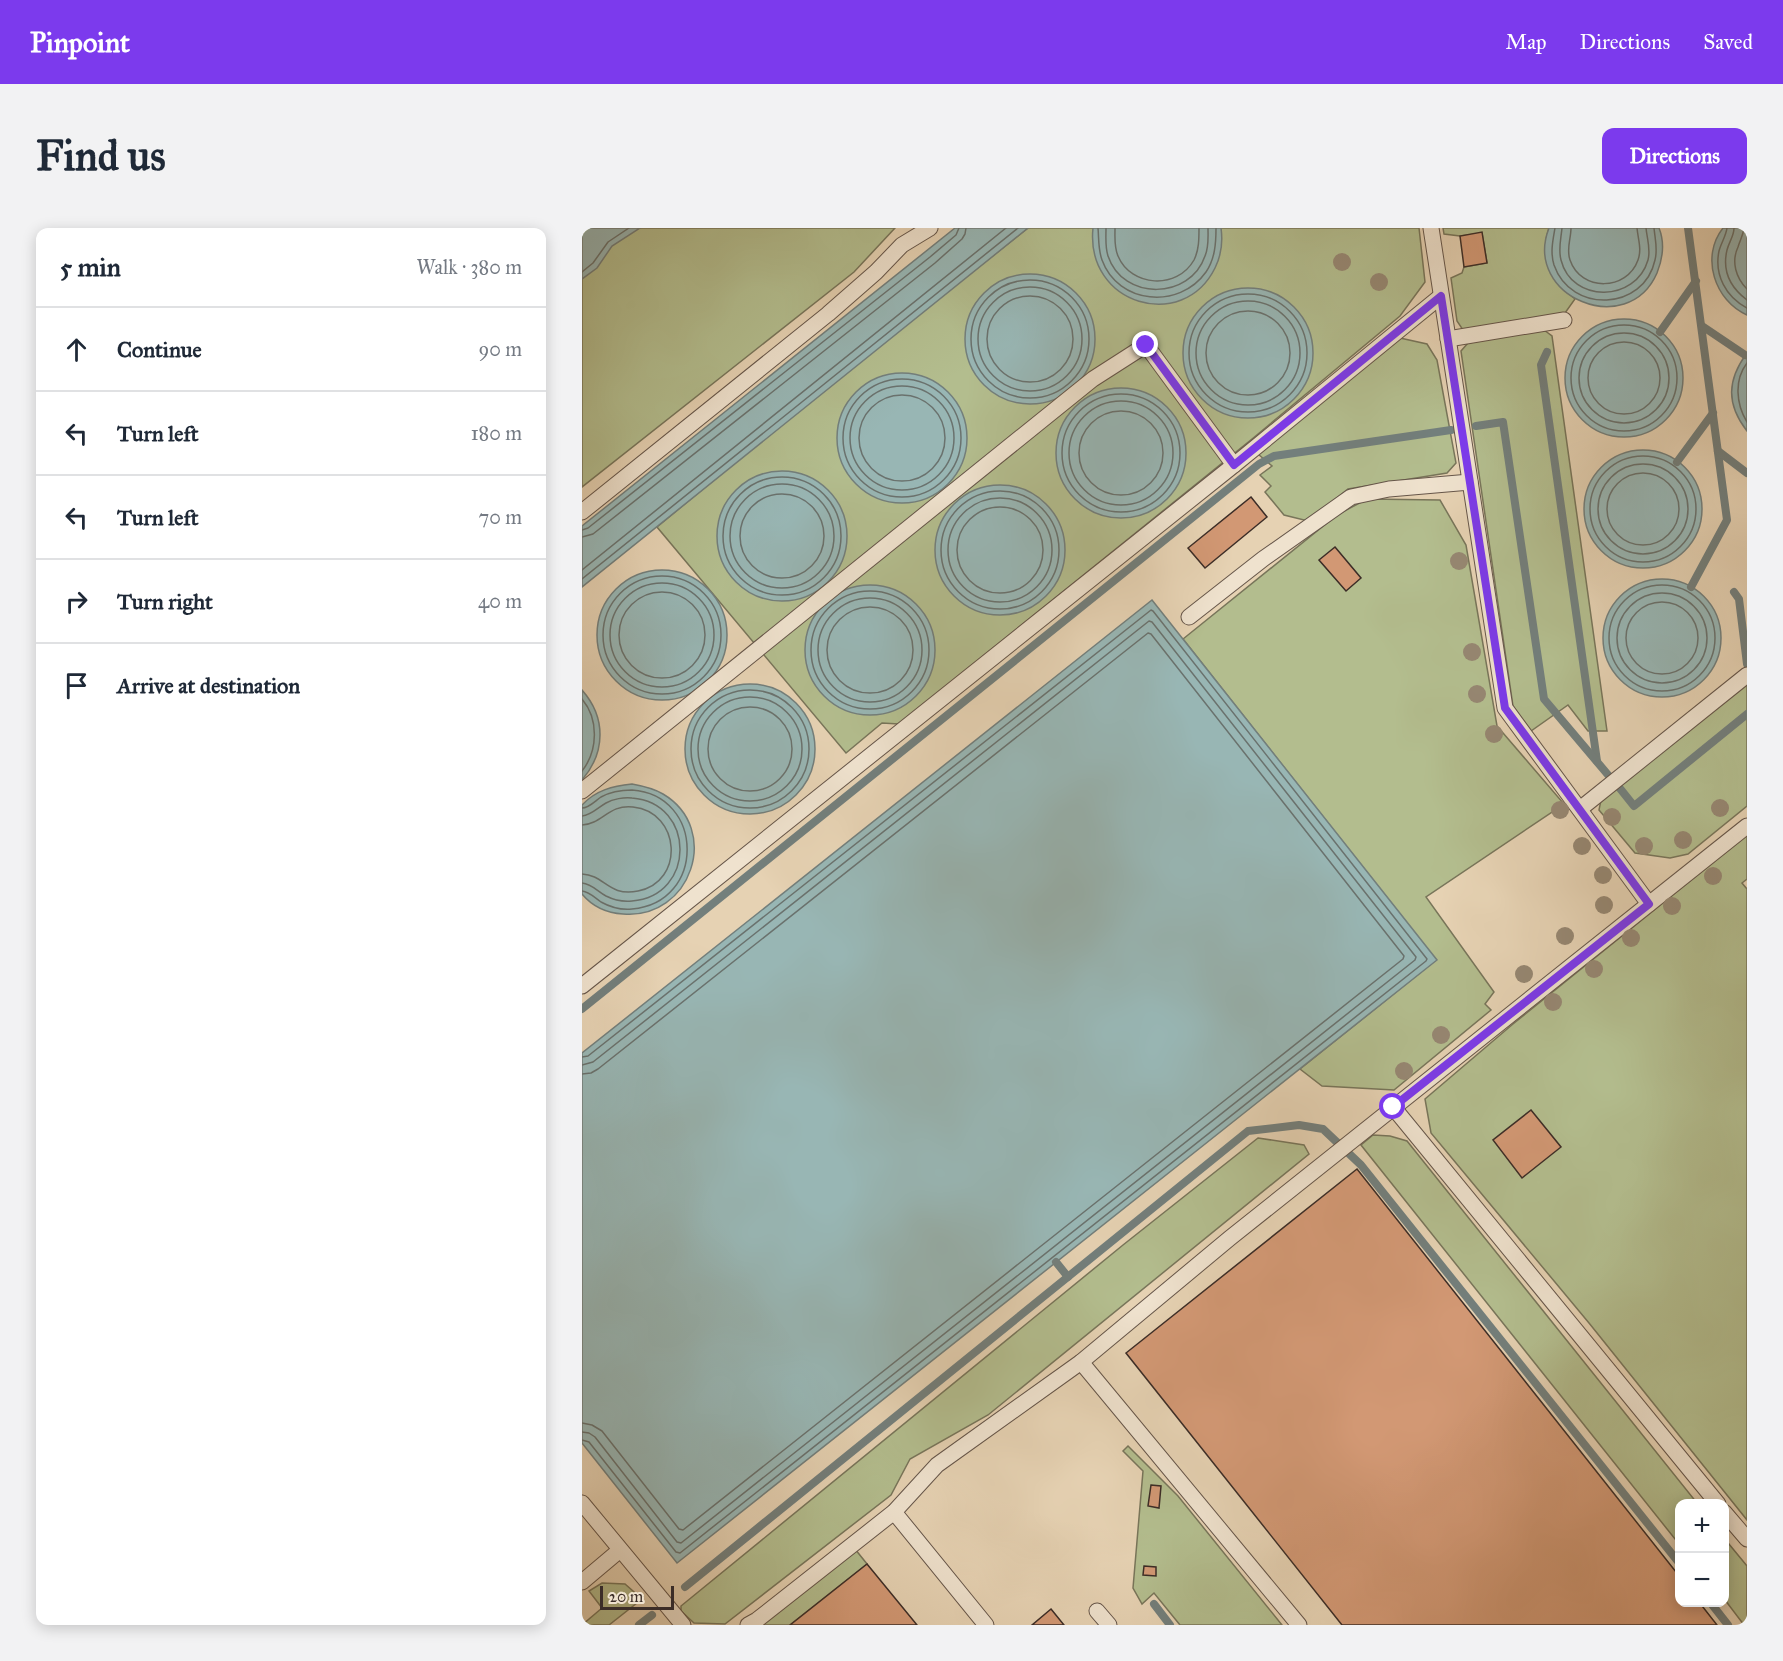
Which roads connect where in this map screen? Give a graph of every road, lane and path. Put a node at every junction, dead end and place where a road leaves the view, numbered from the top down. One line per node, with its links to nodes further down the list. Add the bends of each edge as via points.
1 (930, 228): 8 (lane, via 902,245 828,314)
2 (1431, 228): 3 (lane)
3 (1441, 296): 5 (lane); 6 (lane)
4 (1564, 320): 5 (lane)
5 (1448, 339): 7 (lane)
6 (1234, 465): 11 (lane, via 1146,345 1093,379); 15 (lane)
7 (1470, 482): 9 (lane, via 1389,489 1352,497); 12 (lane, via 1505,708)
8 (582, 512)
9 (1189, 617)
10 (1747, 675): 12 (lane)
11 (582, 791)
12 (1580, 809): 14 (lane)
13 (1747, 826): 14 (lane)
14 (1649, 904): 16 (lane)
15 (582, 986)
16 (1393, 1107): 17 (lane); 18 (lane)
17 (1081, 1362): 20 (lane, via 937,1465); 30 (lane)
18 (1715, 1499)
19 (582, 1503): 23 (lane)
20 (894, 1512): 27 (lane); 28 (lane)
21 (1729, 1517): 22 (lane)
22 (1747, 1539)
23 (620, 1550): 24 (lane); 26 (lane)
24 (582, 1582)
25 (1097, 1611): 29 (lane)
26 (683, 1625)
27 (748, 1625)
28 (986, 1625)
29 (1109, 1625)
30 (1299, 1625)

